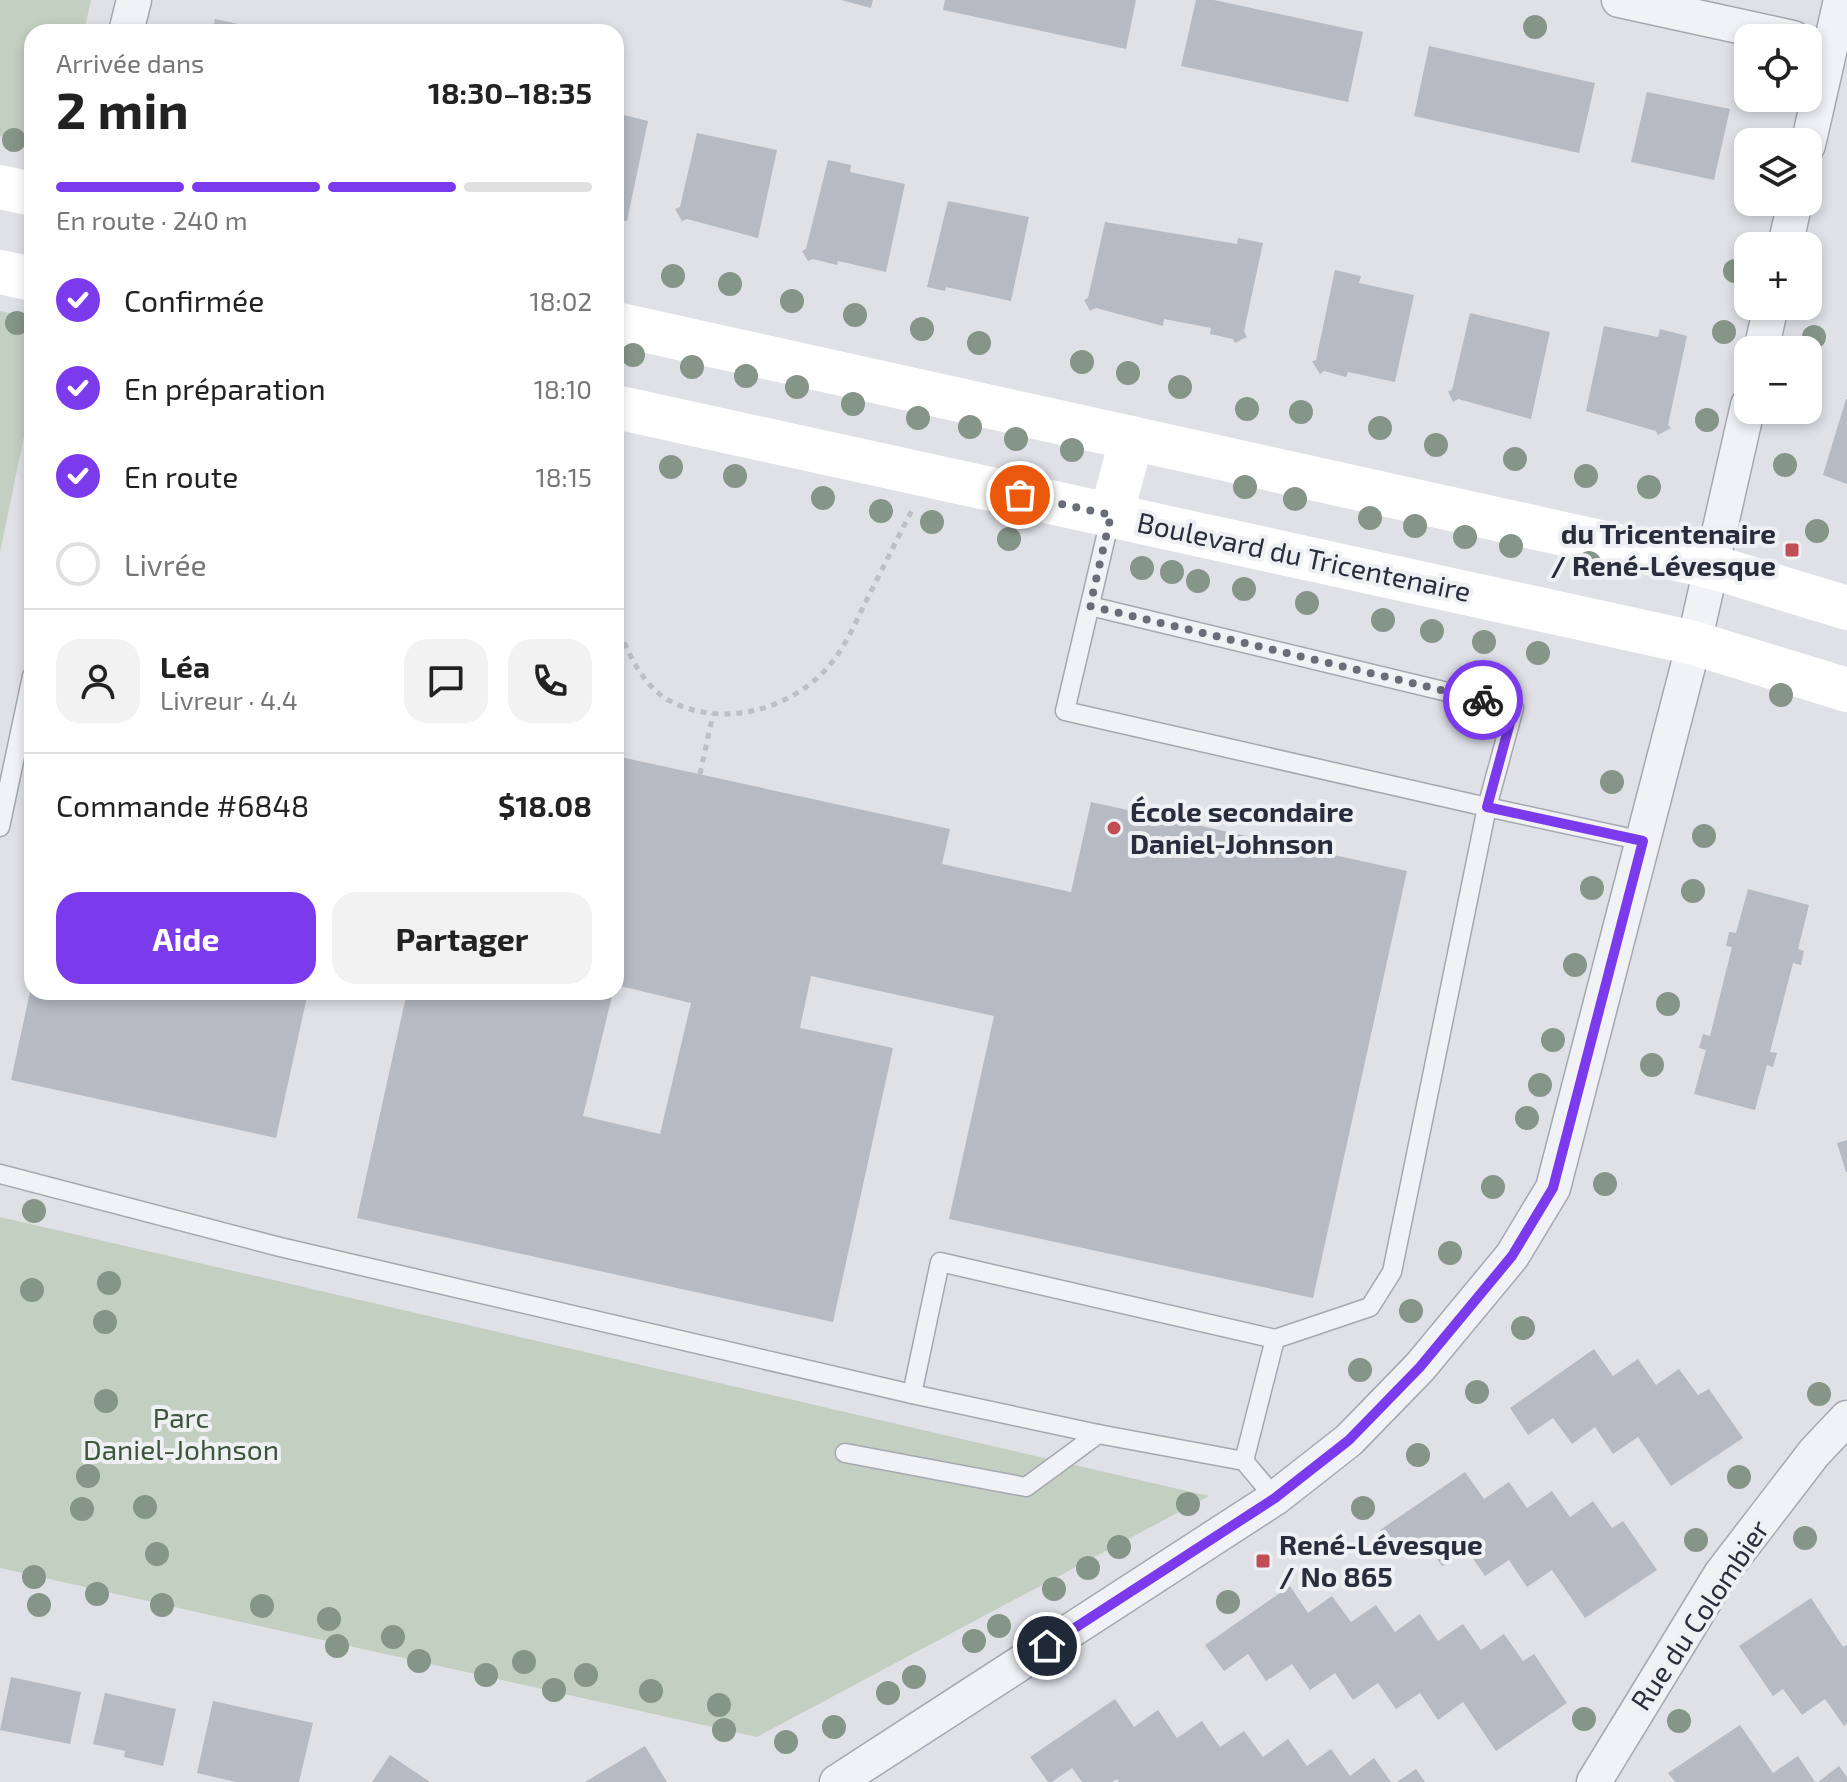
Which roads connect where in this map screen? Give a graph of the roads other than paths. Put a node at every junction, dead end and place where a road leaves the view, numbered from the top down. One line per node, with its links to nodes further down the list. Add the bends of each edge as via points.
1 (134, 0): 4 (street)
2 (1619, 0): 5 (street)
3 (1841, 0): 6 (street)
4 (128, 24)
5 (1734, 25)
6 (1829, 46): 7 (street)
7 (1812, 128)
8 (0, 187): 9 (street)
9 (24, 192)
10 (0, 272): 11 (street)
11 (24, 277)
12 (624, 326): 15 (street)
13 (624, 409): 16 (street, Boulevard du Tricentenaire)
14 (1744, 424): 17 (street)
15 (1132, 438): 16 (street); 17 (street)
16 (1111, 515): 18 (lane); 20 (street, Boulevard du Tricentenaire)
17 (1713, 567): 19 (street); 20 (street)
18 (1090, 606): 23 (lane, via 1514,708); 23 (lane, via 1065,711)
19 (1847, 608)
20 (1694, 643): 21 (street, Boulevard du Tricentenaire); 25 (street)
21 (1847, 690)
22 (24, 714): 24 (lane)
23 (1487, 807): 25 (lane); 27 (lane, via 1392,1272 1370,1307)
24 (0, 827)
25 (1643, 841): 33 (street, via 1553,1188 1512,1256 1420,1367 1349,1440)
26 (0, 1174): 28 (lane, via 280,1247)
27 (1275, 1339): 28 (lane, via 940,1262); 32 (lane)
28 (912, 1394): 30 (lane)
29 (1847, 1418): 35 (street, Rue du Colombier, via 1721,1574)
30 (1098, 1434): 31 (lane, via 1026,1487); 32 (lane)
31 (845, 1453)
32 (1244, 1461): 33 (lane)
33 (1275, 1498): 34 (street)
34 (837, 1782)
35 (1594, 1782)

